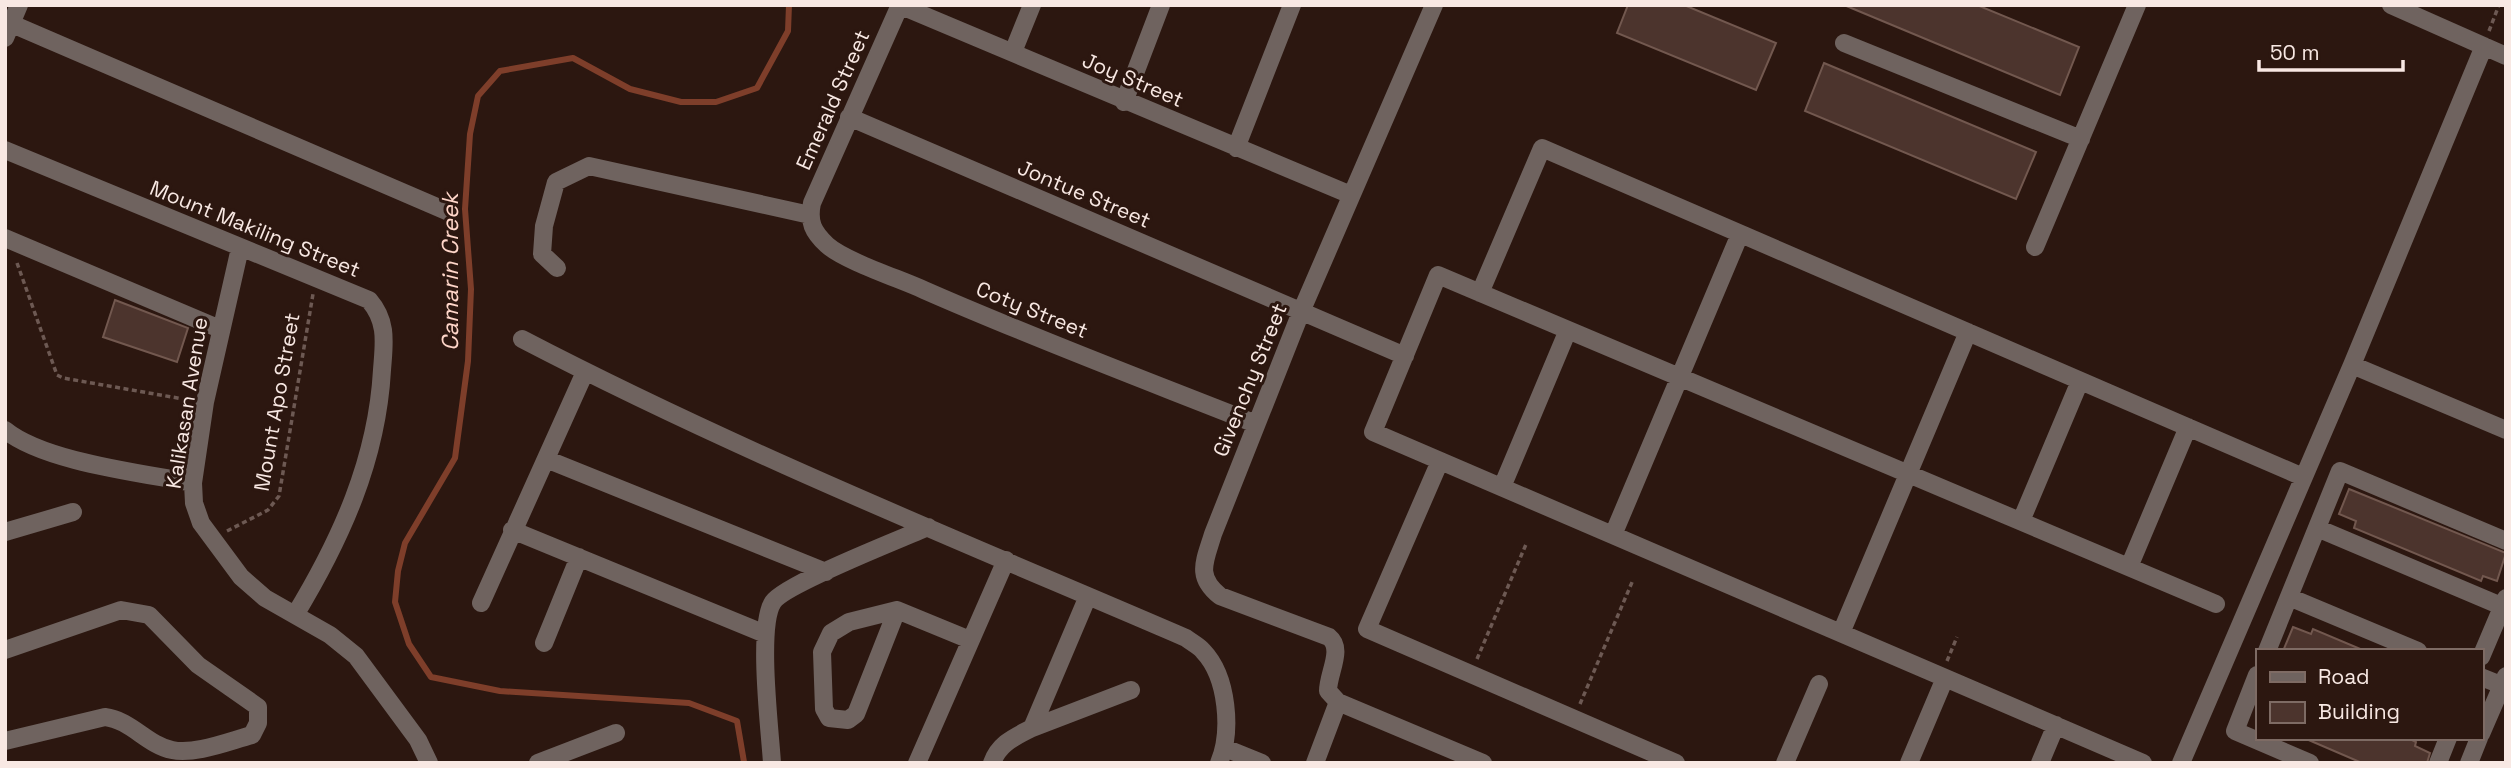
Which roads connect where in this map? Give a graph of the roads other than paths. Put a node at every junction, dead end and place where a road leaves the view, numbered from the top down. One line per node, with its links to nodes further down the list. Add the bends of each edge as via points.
1 (19, 5): 9 (street)
2 (1032, 5): 12 (street)
3 (1161, 5): 14 (street)
4 (1292, 5): 17 (street)
5 (1434, 5): 19 (street, Givenchy Street)
6 (2137, 5): 16 (street)
7 (2391, 5): 11 (street)
8 (900, 6): 12 (street, Joy Street); 15 (street, Emerald Street)
9 (8, 31): 20 (street)
10 (1844, 43): 16 (street)
11 (2483, 46): 13 (street); 34 (street)
12 (1013, 52): 14 (street, Joy Street)
13 (2506, 56)
14 (1124, 102): 17 (street, Joy Street)
15 (849, 117): 21 (street, Emerald Street); 28 (street, Jontue Street)
16 (2081, 139): 24 (street)
17 (1236, 148): 19 (street, Joy Street)
18 (5, 150): 25 (street, Mount Makiling Street)
19 (1351, 194): 28 (street, Givenchy Street)
20 (451, 213)
21 (810, 215): 26 (street, via 589,166 556,182 542,254); 38 (street, Coty Street, via 812,229 830,247 998,322)
22 (1740, 234): 27 (street, via 1542,148); 31 (street); 36 (street)
23 (8, 239): 29 (street)
24 (2035, 247)
25 (240, 248): 29 (street, Kalikasan Avenue); 66 (street, Mount Makiling Street, via 369,300 381,313 385,332 380,401 362,480 337,541)
26 (557, 268)
27 (1480, 292): 30 (street); 33 (street, via 1438,275)
28 (1301, 312): 33 (street, Jontue Street); 38 (street, Givenchy Street)
29 (220, 329): 46 (street, Kalikasan Avenue)
30 (1568, 330): 36 (street); 47 (street)
31 (1968, 332): 37 (street); 44 (street)
32 (522, 339): 35 (street)
33 (1405, 356): 43 (street, via 1373,432)
34 (2352, 365): 41 (street); 45 (street)
35 (584, 372): 42 (street); 50 (street)
36 (1680, 377): 44 (street); 54 (street)
37 (2080, 381): 39 (street); 49 (street)
38 (1256, 424): 81 (street, Givenchy Street, via 1213,534 1203,570 1207,586 1220,596 1336,642 1328,691)
39 (2188, 427): 45 (street); 58 (street)
40 (5, 430): 46 (street, via 64,457)
41 (2506, 430)
42 (546, 459): 52 (street); 59 (street)
43 (1440, 461): 47 (street); 100 (street, via 1367,629)
44 (1908, 474): 49 (street); 67 (street)
45 (2303, 477): 105 (street)
46 (193, 483): 66 (street, Kalikasan Avenue, via 201,523 241,577)
47 (1502, 488): 54 (street)
48 (73, 512): 53 (street)
49 (2021, 521): 58 (street)
50 (928, 527): 57 (street); 59 (street)
51 (2317, 528): 55 (street, via 2340,471); 61 (street); 64 (street)
52 (513, 530): 56 (street); 62 (street)
53 (5, 531)
54 (1613, 535): 67 (street)
55 (2506, 541)
56 (579, 557): 68 (street); 70 (street)
57 (1006, 560): 60 (street); 69 (street)
58 (2129, 567): 63 (street)
59 (825, 572): 68 (street, via 772,603)
60 (1088, 596): 83 (street); 91 (street, via 1186,638 1204,652 1224,696)
61 (2289, 597): 71 (street); 72 (street)
62 (481, 603)
63 (2216, 604)
64 (2505, 604): 74 (street)
65 (897, 610): 65 (street, via 849,622 825,641 824,709 829,718 848,720 856,714); 69 (street)
66 (295, 615): 92 (street, Kalikasan Avenue, via 356,656 418,740)
67 (1841, 633): 75 (street)
68 (765, 634): 94 (street)
69 (970, 640): 95 (street)
70 (544, 643)
71 (2268, 649)
72 (2413, 649)
73 (5, 650): 90 (street, via 121,610 134,610 149,615 198,665 258,707 252,735 184,751 160,745 118,718 105,717)
74 (2483, 653)
75 (1943, 677): 82 (street); 102 (street)
76 (2256, 678): 87 (street, via 2235,731)
77 (2483, 678): 78 (street)
78 (2505, 683): 84 (street)
79 (1819, 684): 101 (street)
80 (1131, 690): 83 (street)
81 (1338, 702): 98 (street); 99 (street)
82 (2056, 726): 103 (street); 104 (street)
83 (1032, 728): 96 (street, via 1007,741)
84 (2483, 730)
85 (616, 733): 93 (street)
86 (2256, 740): 106 (street)
87 (2256, 740)
88 (2447, 740): 107 (street)
89 (2478, 740): 108 (street)
90 (5, 741)
91 (1222, 756): 97 (street)
92 (429, 763)
93 (538, 763)
94 (772, 763)
95 (917, 763)
96 (992, 763)
97 (1262, 763)
98 (1315, 763)
99 (1483, 763)
100 (1676, 763)
101 (1785, 763)
102 (1909, 763)
103 (2040, 763)
104 (2143, 763)
105 (2181, 763)
106 (2310, 763)
107 (2438, 763)
108 (2469, 763)

